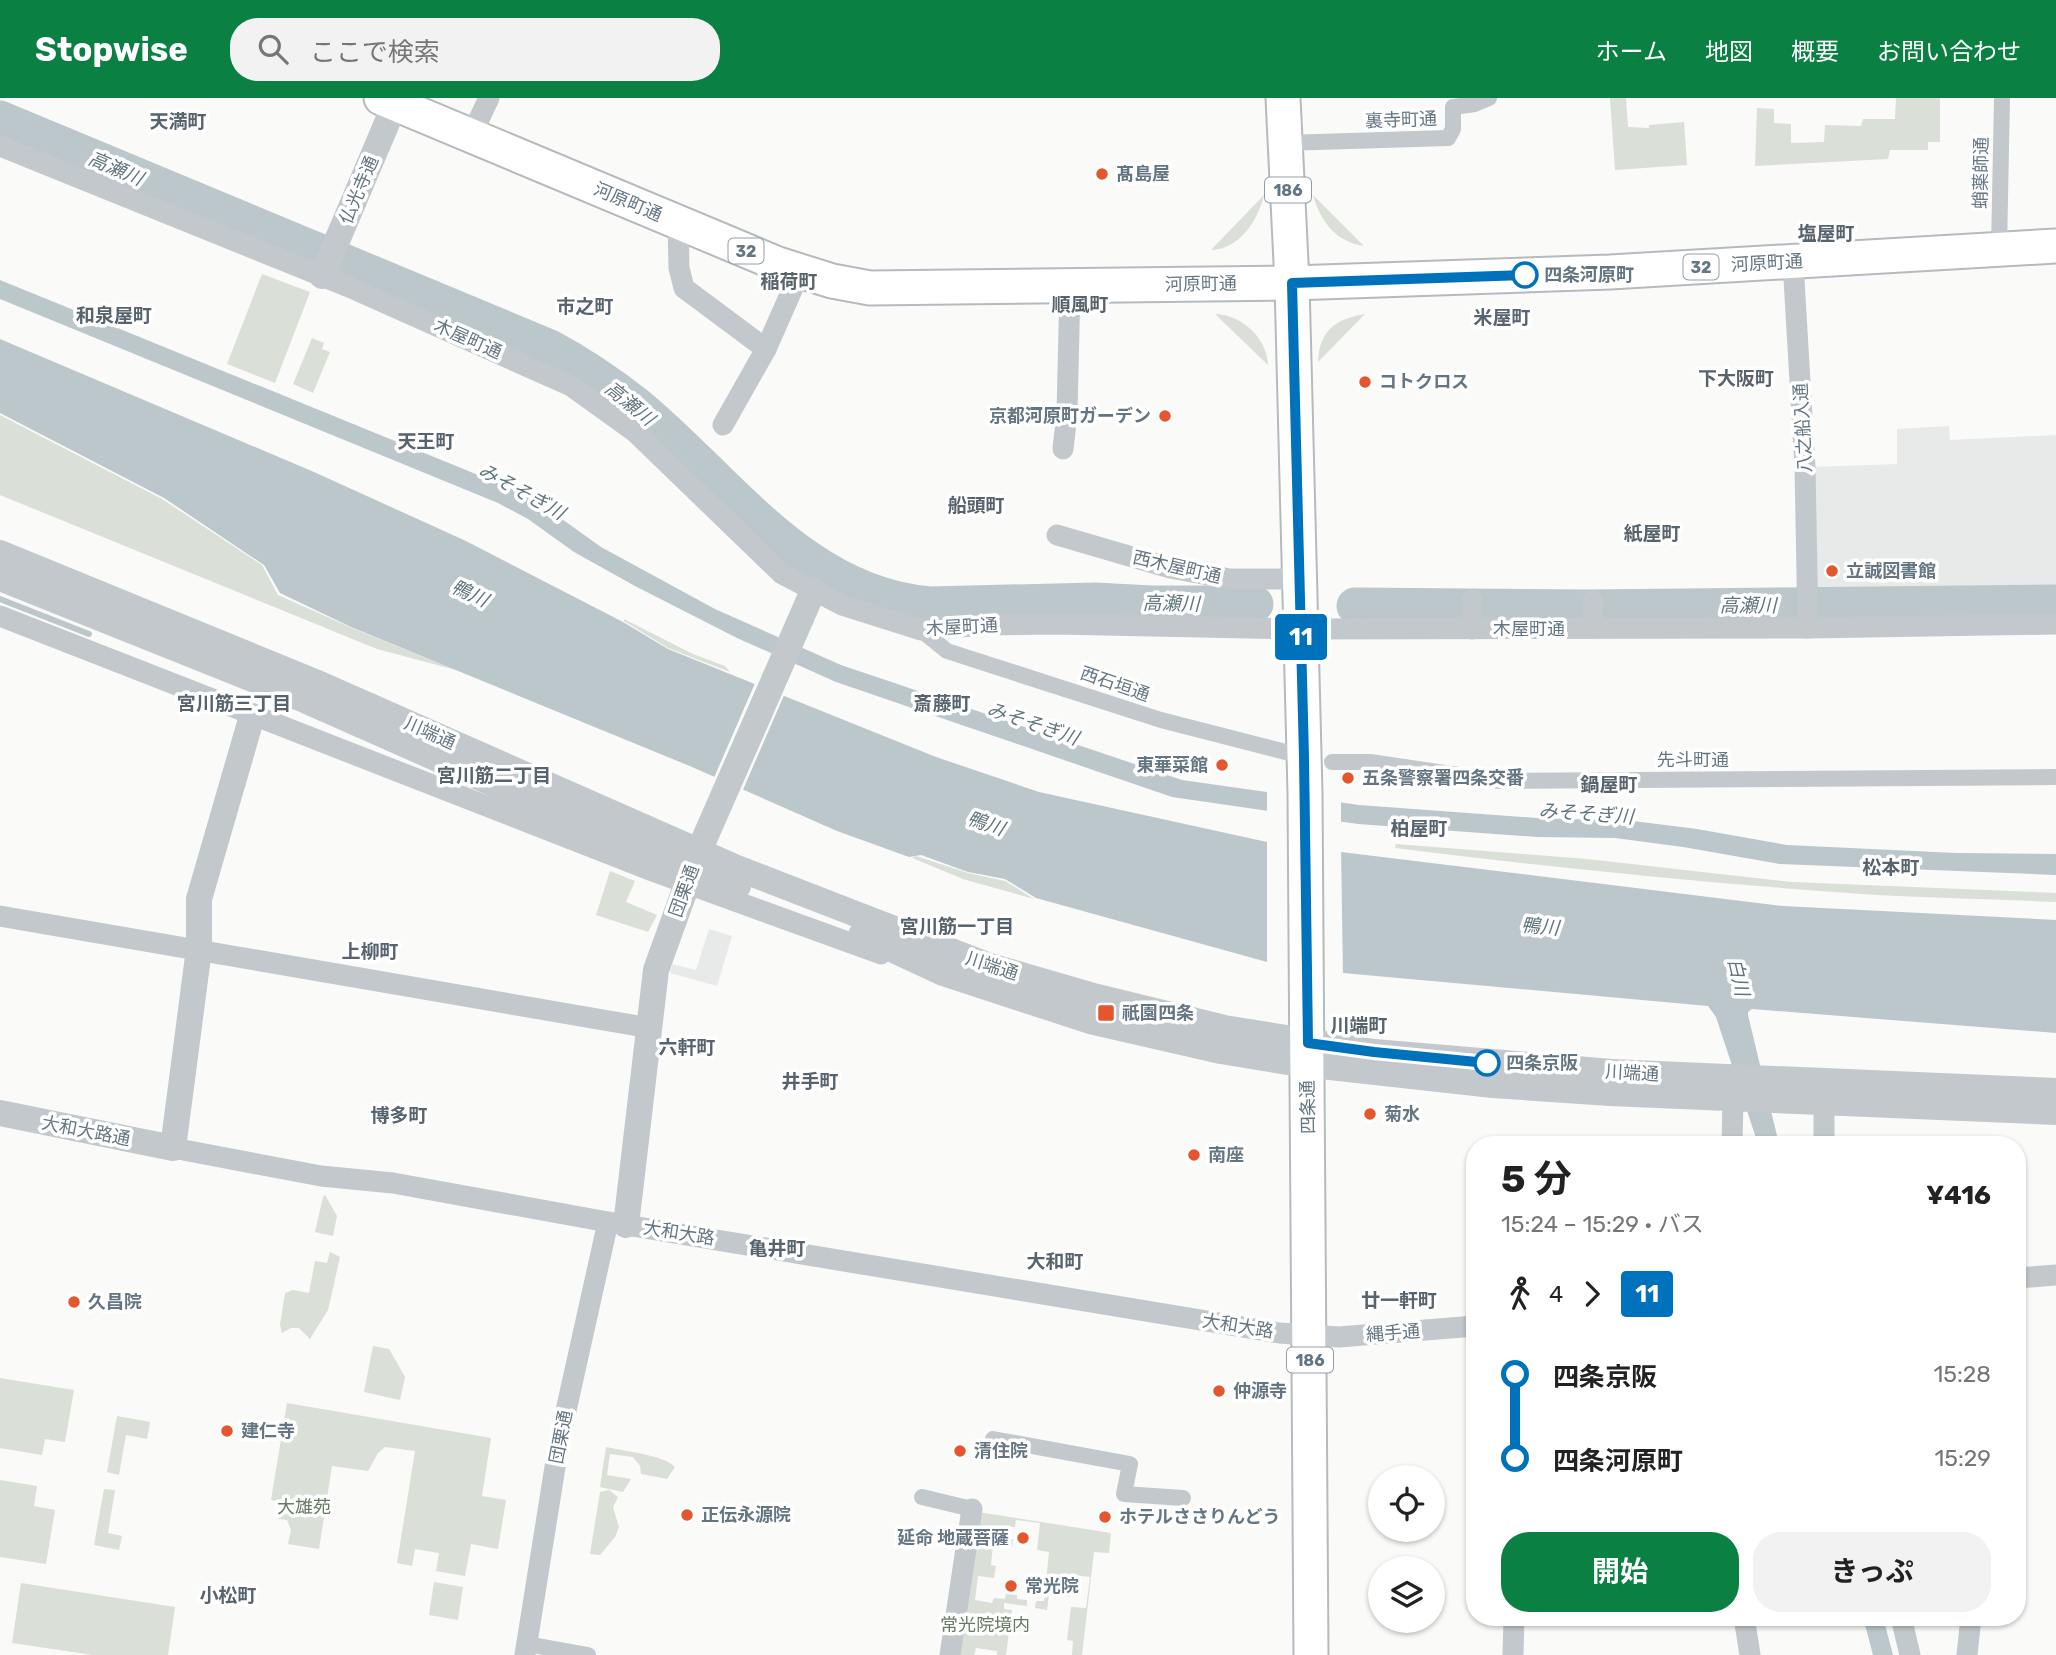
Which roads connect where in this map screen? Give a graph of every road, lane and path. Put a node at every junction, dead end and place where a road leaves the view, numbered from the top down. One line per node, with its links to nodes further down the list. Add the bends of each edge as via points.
1 (489, 98): 7 (street)
2 (1283, 98): 8 (main road, 四条通 / 186)
3 (1489, 98): 6 (street, 裏寺町通, via 1475,104)
4 (2002, 98): 12 (street, 蛸薬師通)
5 (388, 101): 7 (main road, 河原町通 / 32); 14 (street, 仏光寺通)
6 (1453, 102): 8 (street, 裏寺町通, via 1453,129 1448,138)
7 (471, 136): 10 (main road, 河原町通 / 32)
8 (1284, 143): 16 (main road, 四条通 / 186)
9 (0, 146): 14 (street, 木屋町通)
10 (678, 223): 15 (main road, 河原町通 / 32); 18 (street, via 684,288)
11 (2056, 246): 12 (main road, 河原町通 / 32)
12 (1999, 249): 13 (main road, 河原町通 / 32)
13 (1793, 262): 16 (main road, 河原町通 / 32); 26 (street, 八之船入通, via 1805,467)
14 (325, 270): 25 (street, 木屋町通, via 571,386 635,432 782,574)
15 (800, 272): 17 (main road, 河原町通 / 32, via 870,288); 18 (street)
16 (1292, 283): 17 (main road, 河原町通 / 32); 24 (main road, 四条通 / 186)
17 (1070, 286): 20 (street)
18 (766, 349): 19 (street)
19 (723, 425)
20 (1063, 449)
21 (1057, 535): 24 (street, 西木屋町通, via 1170,568 1230,579)
22 (0, 553): 34 (street, 川端通, via 316,682)
23 (0, 578): 34 (street, 川端通, via 307,701)
24 (1300, 579): 29 (main road, 四条通 / 186)
25 (813, 591): 30 (street, 木屋町通); 34 (street, 団栗通)
26 (1807, 603): 28 (street, 木屋町通); 29 (street, 木屋町通, via 1592,615 1472,614)
27 (0, 616): 31 (street)
28 (2056, 624)
29 (1301, 629): 30 (street, 木屋町通, via 1043,624); 32 (main road, 四条通 / 186)
30 (921, 630): 32 (street, 西石垣通, via 947,651 1161,720)
31 (252, 716): 34 (street); 36 (street, via 199,899)
32 (1318, 760): 33 (street, 先斗町通, via 1370,762 1500,781); 38 (main road, 四条通 / 186, via 1305,793)
33 (2056, 777)
34 (692, 868): 37 (street, 団栗通, via 656,970); 38 (street, 川端通, via 849,913 990,966); 38 (street, 川端通, via 943,973 1090,1021 1221,1051)
35 (0, 916): 36 (street)
36 (199, 949): 37 (street); 46 (street)
37 (650, 1028): 47 (street, 団栗通)
38 (1308, 1054): 39 (street, 川端通); 40 (street, 川端通, via 1493,1085); 51 (main road, 四条通 / 186)
39 (2056, 1091)
40 (1733, 1098): 41 (street, 川端通); 44 (street)
41 (1824, 1102): 42 (street, 川端通); 45 (street)
42 (2056, 1112)
43 (0, 1113): 46 (street, 大和大路通)
44 (1731, 1136)
45 (1824, 1136)
46 (173, 1147): 47 (street, 大和大路, via 321,1176 393,1183)
47 (617, 1223): 51 (street, 大和大路); 60 (street, 団栗通, via 559,1442)
48 (2056, 1275): 49 (street)
49 (2026, 1277)
50 (1466, 1327): 51 (street, 縄手通)
51 (1310, 1336): 63 (main road, 四条通 / 186)
52 (993, 1439): 54 (street, via 1130,1464 1124,1494)
53 (922, 1497): 55 (street)
54 (1182, 1498)
55 (972, 1508): 62 (street)
56 (1514, 1626): 64 (street)
57 (1745, 1626): 65 (street)
58 (1903, 1626): 66 (street)
59 (1970, 1626): 67 (street)
60 (526, 1649): 61 (street)
61 (588, 1655)
62 (950, 1655)
63 (1311, 1655)
64 (1513, 1655)
65 (1750, 1655)
66 (1910, 1655)
67 (1967, 1655)

